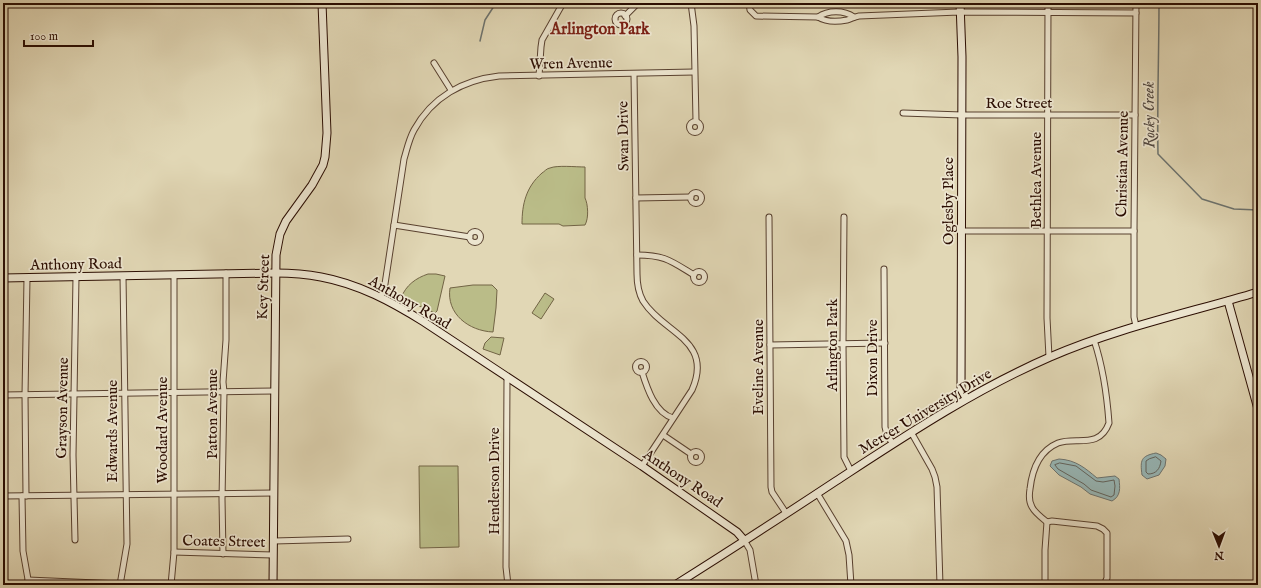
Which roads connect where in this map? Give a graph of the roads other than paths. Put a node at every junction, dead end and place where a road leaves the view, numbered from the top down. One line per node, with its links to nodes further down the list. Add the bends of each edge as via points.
1 (322, 3): 37 (street, Key Street, via 327,133 325,157 313,184 282,229 277,246)
2 (563, 3): 18 (street, via 540,46)
3 (638, 3): 12 (street)
4 (691, 3): 16 (street)
5 (749, 3): 13 (street, via 750,10 756,16)
6 (960, 3): 9 (street, Oglesby Place)
7 (1048, 3): 10 (street, Bethlea Avenue)
8 (1136, 3): 11 (street, Christian Avenue)
9 (960, 12): 10 (street); 14 (street); 22 (street, Oglesby Place)
10 (1048, 12): 11 (street); 23 (street, Bethlea Avenue)
11 (1136, 13): 21 (street, Christian Avenue)
12 (625, 16)
13 (818, 17): 14 (street, via 836,21); 14 (street, via 823,13 835,12 848,13)
14 (854, 17)
15 (434, 63): 19 (street)
16 (694, 72): 17 (street, Wren Avenue); 24 (street)
17 (634, 74): 18 (street, Wren Avenue); 25 (street, Swan Drive)
18 (539, 76): 19 (street, Wren Avenue, via 488,78 472,81)
19 (451, 90): 29 (street, Wren Avenue, via 432,105 409,141)
20 (903, 113): 22 (street, Roe Street)
21 (1135, 114): 23 (street, Roe Street); 32 (street, Christian Avenue)
22 (962, 115): 23 (street, Roe Street); 30 (street, Oglesby Place)
23 (1048, 115): 31 (street, Bethlea Avenue)
24 (696, 121)
25 (636, 198): 26 (street); 34 (street, Swan Drive)
26 (691, 198)
27 (769, 216): 50 (street, Eveline Avenue)
28 (844, 217): 51 (street, Arlington Park)
29 (394, 225): 33 (street); 45 (street, Wren Avenue)
30 (962, 231): 31 (street); 62 (street, Oglesby Place, via 961,390)
31 (1048, 231): 32 (street); 52 (street, Bethlea Avenue)
32 (1134, 231): 47 (street, Christian Avenue)
33 (470, 236)
34 (637, 255): 39 (street, via 653,255 667,259); 64 (street, Swan Drive, via 637,284 642,300 652,312 686,340 692,348 697,364 697,377 692,390)
35 (884, 269): 49 (street, Dixon Drive)
36 (226, 273): 37 (street, Anthony Road); 38 (street, Anthony Road); 56 (street, Patton Avenue)
37 (275, 273): 45 (street, Anthony Road, via 321,276); 55 (street, Key Street)
38 (174, 275): 41 (street, Anthony Road); 58 (street, Woodard Avenue)
39 (694, 275)
40 (76, 276): 41 (street, Anthony Road); 43 (street, Anthony Road); 59 (street, Grayson Avenue)
41 (123, 276): 57 (street, Edwards Avenue)
42 (3, 278): 43 (street, Anthony Road)
43 (27, 278): 61 (street)
44 (1258, 292): 46 (street, Mercer University Drive)
45 (381, 296): 54 (street, Anthony Road)
46 (1228, 301): 47 (street, Mercer University Drive); 63 (street)
47 (1136, 326): 48 (street, Mercer University Drive)
48 (1094, 340): 52 (street, Mercer University Drive); 80 (street, via 1102,363 1109,424 1098,437 1056,444 1038,461 1032,476 1030,501 1035,512)
49 (885, 343): 51 (street); 67 (street, Dixon Drive, via 885,429)
50 (770, 344): 51 (street); 79 (street, Eveline Avenue, via 771,487)
51 (843, 344): 70 (street, Arlington Park, via 844,457)
52 (1049, 357): 62 (street, Mercer University Drive)
53 (642, 372): 64 (street, via 650,396 659,408)
54 (507, 378): 69 (street, Anthony Road); 92 (street, Henderson Drive)
55 (274, 391): 56 (street); 72 (street, Key Street)
56 (224, 392): 58 (street); 71 (street, Patton Avenue)
57 (124, 393): 58 (street); 59 (street); 76 (street, Edwards Avenue)
58 (174, 393): 74 (street, Woodard Avenue)
59 (74, 394): 61 (street); 75 (street, Grayson Avenue)
60 (3, 395): 61 (street)
61 (25, 395): 78 (street)
62 (966, 398): 65 (street, Mercer University Drive)
63 (1258, 408)
64 (673, 418): 66 (street, Swan Drive)
65 (911, 432): 67 (street, Mercer University Drive); 96 (street, via 929,462 937,487)
66 (663, 435): 68 (street); 69 (street, Swan Drive)
67 (893, 444): 70 (street, Mercer University Drive)
68 (692, 454)
69 (642, 466): 83 (street, Anthony Road, via 737,532)
70 (851, 470): 73 (street, Mercer University Drive)
71 (224, 493): 72 (street); 74 (street); 86 (street, Patton Avenue)
72 (274, 493): 84 (street, Key Street)
73 (817, 493): 79 (street, Mercer University Drive); 95 (street, via 846,542 850,555)
74 (175, 494): 76 (street); 85 (street, Woodard Avenue)
75 (74, 495): 76 (street); 78 (street); 82 (street, Grayson Avenue)
76 (125, 495): 89 (street, Edwards Avenue, via 126,544)
77 (3, 496): 78 (street)
78 (24, 496): 88 (street, via 23,551)
79 (786, 513): 83 (street, Mercer University Drive)
80 (1047, 522): 97 (street); 98 (street, via 1097,526 1103,529 1106,533 1107,578)
81 (348, 539): 84 (street)
82 (75, 540)
83 (744, 540): 93 (street, Mercer University Drive); 94 (street, via 750,550)
84 (274, 541): 87 (street, Key Street)
85 (174, 552): 86 (street, Coates Street); 90 (street, Woodard Avenue)
86 (223, 554): 87 (street, Coates Street)
87 (273, 555): 91 (street, Key Street)
88 (29, 583): 89 (street)
89 (120, 584)
90 (171, 585)
91 (273, 585)
92 (508, 585)
93 (675, 585)
94 (756, 585)
95 (851, 585)
96 (940, 585)
97 (1045, 585)
98 (1104, 585)

